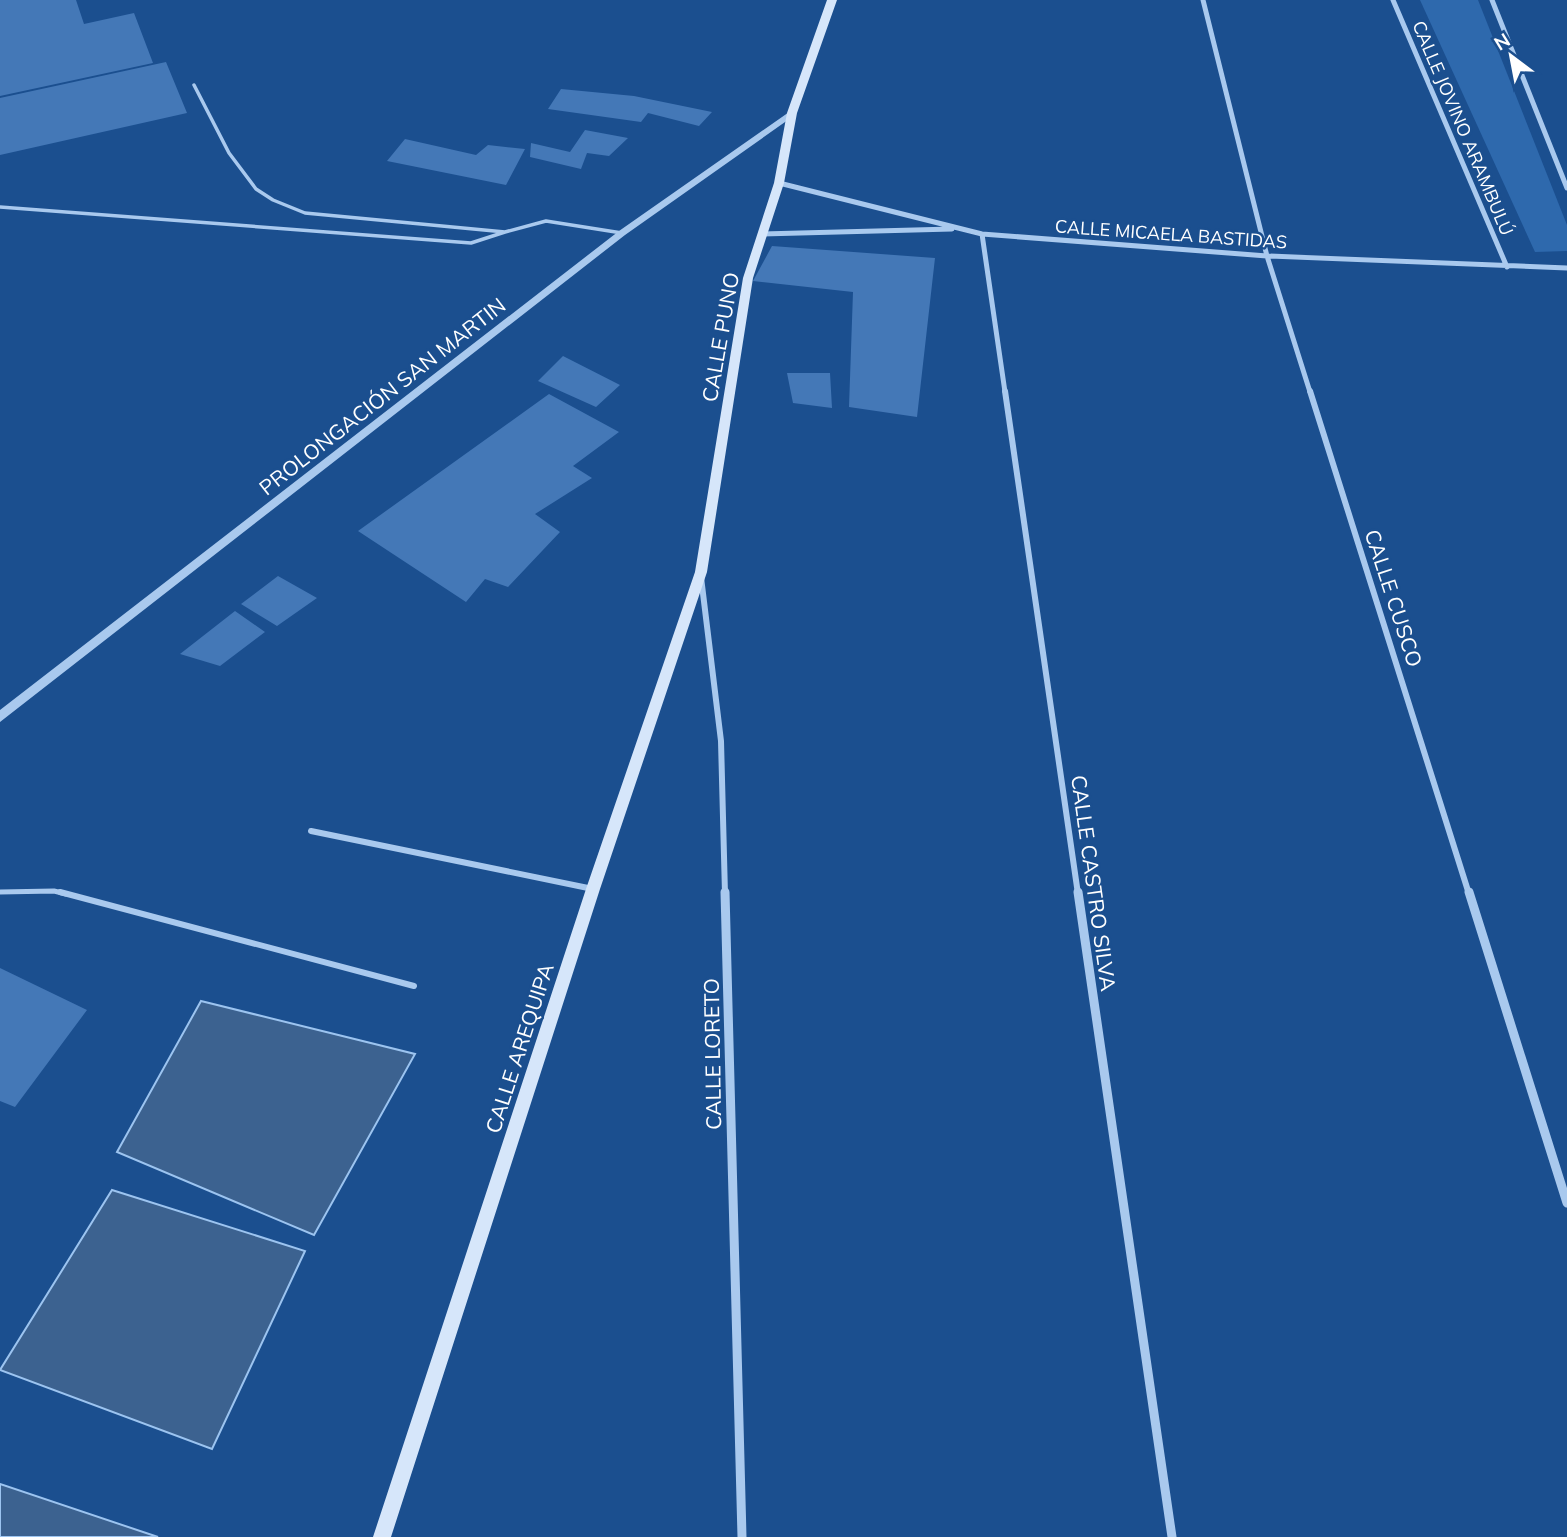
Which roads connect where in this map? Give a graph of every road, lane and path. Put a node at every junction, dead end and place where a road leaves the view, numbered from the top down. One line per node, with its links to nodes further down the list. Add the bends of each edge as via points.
1 (832, 0): 6 (main road, CALLE PUNO)
2 (1203, 0): 15 (street, CALLE CUSCO)
3 (1392, 0): 16 (street, CALLE JOVINO ARAMBULÚ)
4 (1492, 0): 8 (street)
5 (194, 85): 11 (lane, via 229,151 257,190 274,201 305,213)
6 (792, 113): 7 (main road, CALLE PUNO); 12 (street, PROLONGACIÓN SAN MARTIN)
7 (779, 183): 10 (street, CALLE MICAELA BASTIDAS); 13 (main road, CALLE PUNO)
8 (1567, 188)
9 (0, 207): 11 (lane, via 471,243)
10 (962, 229): 13 (street); 14 (street, CALLE MICAELA BASTIDAS)
11 (505, 232): 12 (lane, via 546,221)
12 (622, 233): 19 (street, PROLONGACIÓN SAN MARTIN)
13 (761, 234): 18 (main road, CALLE PUNO, via 748,278)
14 (982, 234): 15 (street, CALLE MICAELA BASTIDAS); 27 (street, CALLE CASTRO SILVA)
15 (1267, 256): 16 (street, CALLE MICAELA BASTIDAS); 24 (street, CALLE CUSCO)
16 (1507, 268): 17 (street, CALLE MICAELA BASTIDAS)
17 (1567, 268)
18 (701, 572): 21 (main road, CALLE AREQUIPA); 26 (street, CALLE LORETO, via 721,741)
19 (0, 717)
20 (311, 831): 21 (street)
21 (593, 889): 25 (main road, CALLE AREQUIPA)
22 (0, 892): 23 (lane, via 54,891)
23 (414, 986)
24 (1567, 1203)
25 (382, 1537)
26 (742, 1537)
27 (1172, 1537)

